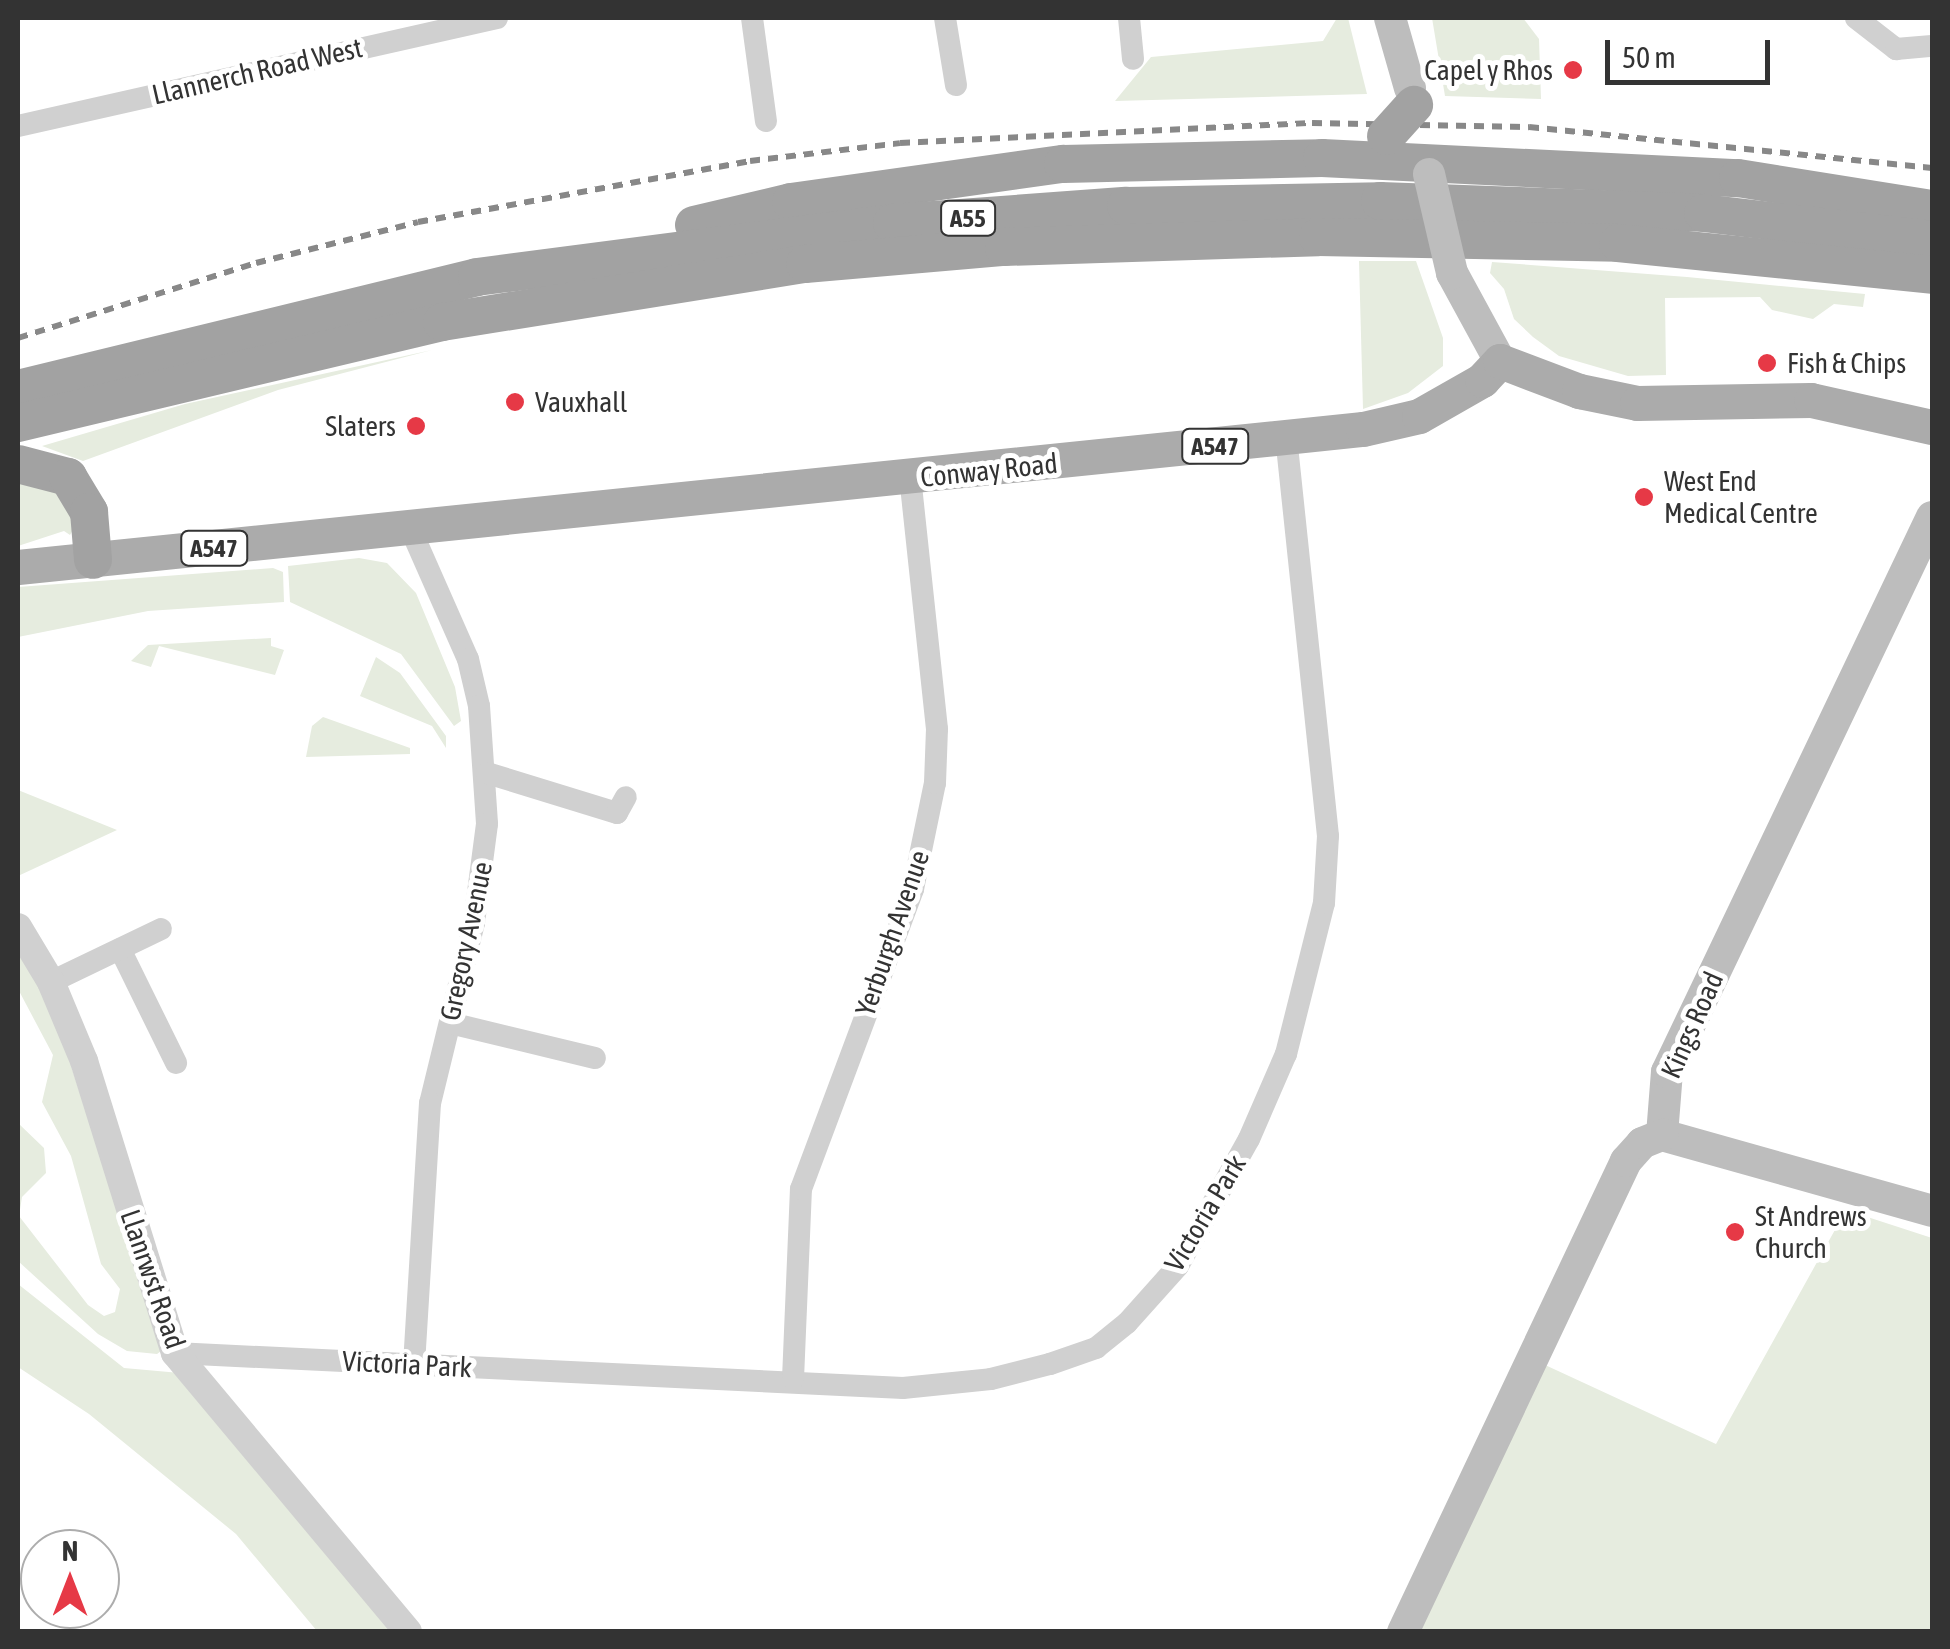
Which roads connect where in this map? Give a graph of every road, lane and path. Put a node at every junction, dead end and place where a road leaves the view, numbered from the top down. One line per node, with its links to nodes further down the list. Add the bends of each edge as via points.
1 (498, 18): 11 (street, Llannerch Road West)
2 (752, 18): 10 (street)
3 (946, 18): 9 (street)
4 (1130, 18): 8 (street)
5 (1390, 18): 12 (main road)
6 (1856, 18): 7 (street, via 1896,49)
7 (1932, 46)
8 (1133, 59)
9 (956, 86)
10 (766, 122)
11 (18, 126)
12 (1414, 133): 13 (highway); 16 (highway, via 1322,158 1064,164 810,199); 17 (main road, bridge, via 1452,274)
13 (1932, 209)
14 (1932, 240): 16 (highway, A55, via 1703,213 1380,202 1145,206 892,224)
15 (1932, 276): 19 (highway, A55, via 1618,243 1318,238 1004,247 806,264 442,322)
16 (478, 277): 18 (highway, A55)
17 (1500, 361): 20 (main road, via 1579,391 1637,403 1811,400); 21 (main road, Conway Road / A547, via 1482,380 1419,416)
18 (18, 389)
19 (18, 423)
20 (1932, 427)
21 (1286, 439): 23 (main road, Conway Road / A547); 41 (street, Victoria Park, via 1328,836 1324,903 1286,1054 1215,1204 1178,1266 1096,1348 991,1379 903,1388)
22 (18, 464): 26 (highway, via 68,477 89,512)
23 (910, 478): 25 (main road, Conway Road / A547); 41 (street, Yerburgh Avenue, via 937,729 935,783 913,888 801,1189)
24 (1932, 517): 37 (main road, Kings Road, via 1668,1072)
25 (410, 530): 26 (main road, Conway Road / A547); 28 (street, Gregory Avenue, via 468,659)
26 (93, 560): 27 (main road, Conway Road / A547)
27 (18, 567)
28 (486, 772): 29 (street, via 616,813); 34 (street, Gregory Avenue, via 484,870)
29 (626, 797)
30 (18, 927): 33 (street, Llanrwst Road)
31 (162, 929): 32 (street)
32 (120, 949): 33 (street); 36 (street)
33 (51, 982): 39 (street, Llanrwst Road, via 84,1062)
34 (450, 1023): 35 (street); 40 (street, Gregory Avenue, via 430,1103)
35 (595, 1058)
36 (176, 1063)
37 (1662, 1135): 38 (main road); 43 (main road, via 1642,1142 1626,1161)
38 (1932, 1211)
39 (175, 1353): 40 (street, Victoria Park); 42 (street, Llanrwst Road)
40 (414, 1364): 41 (street, Victoria Park)
41 (793, 1379)
42 (408, 1632)
43 (1403, 1632)

